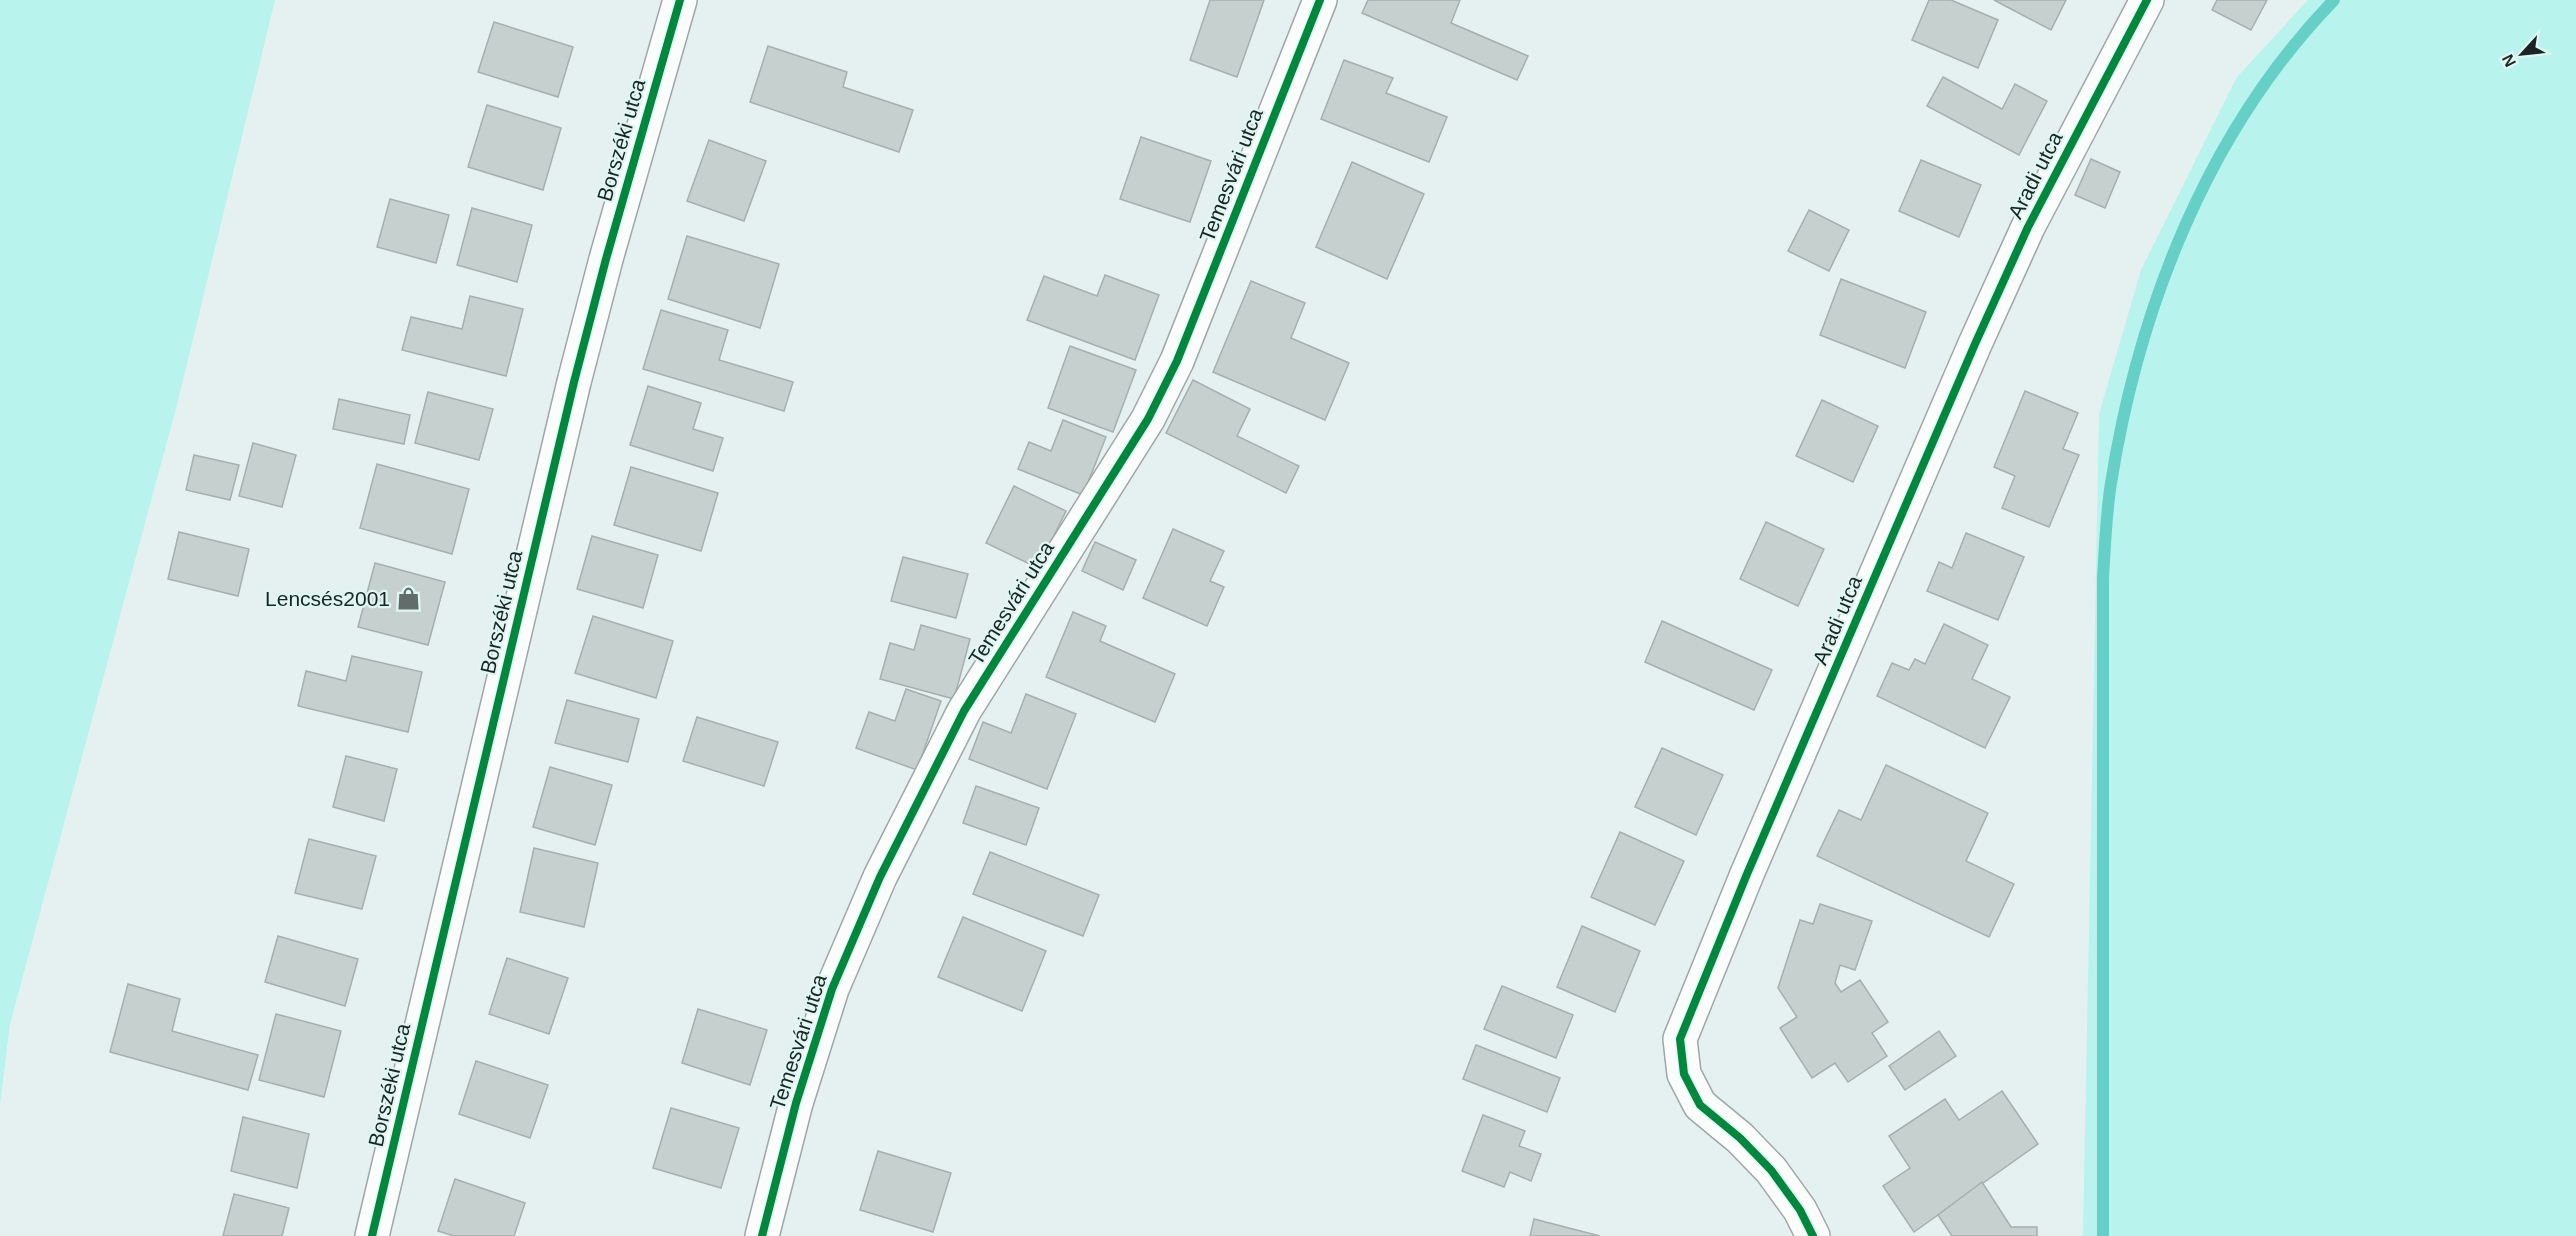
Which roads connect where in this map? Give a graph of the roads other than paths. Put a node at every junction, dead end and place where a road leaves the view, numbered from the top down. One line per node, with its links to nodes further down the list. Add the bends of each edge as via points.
1 (680, 0): 4 (street, Borszéki utca, via 574,382)
2 (1320, 0): 5 (street, Temesvári utca, via 1172,371 1148,419 964,711 880,877 832,989 796,1103)
3 (2147, 0): 6 (street, Aradi utca, via 2028,227 1989,312 1680,1039 1684,1074 1700,1105 1771,1170)
4 (372, 1236)
5 (762, 1236)
6 (1813, 1236)

